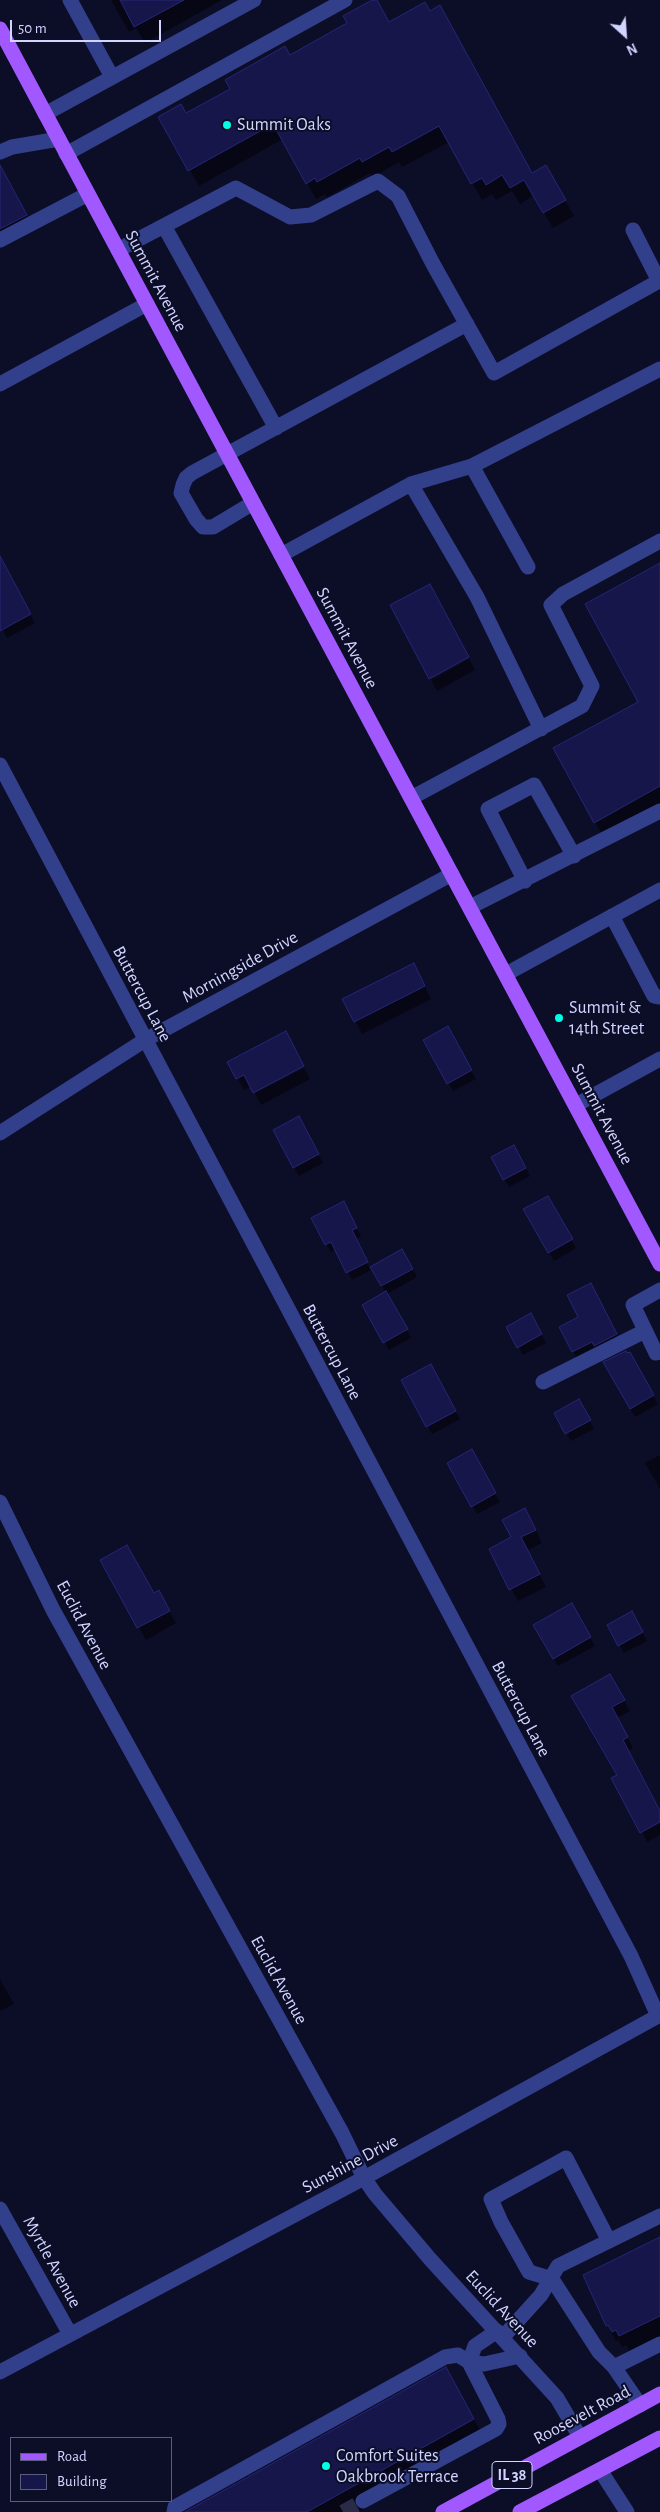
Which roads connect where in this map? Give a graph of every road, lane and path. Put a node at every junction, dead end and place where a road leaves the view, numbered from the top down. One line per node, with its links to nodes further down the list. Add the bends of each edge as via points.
1 (70, 0): 6 (street)
2 (254, 0): 6 (street)
3 (345, 0): 10 (street)
4 (0, 29): 5 (main road, Summit Avenue)
5 (4, 45): 7 (main road, Summit Avenue)
6 (112, 77): 7 (street)
7 (45, 114): 8 (main road, Summit Avenue)
8 (59, 139): 9 (street); 10 (main road, Summit Avenue)
9 (0, 152)
10 (66, 154): 11 (main road, Summit Avenue)
11 (88, 194): 14 (street); 15 (main road, Summit Avenue)
12 (164, 226): 15 (street); 17 (street, via 236,188 290,217 311,215 378,181 398,196); 20 (street)
13 (633, 230): 17 (street, via 659,281 494,373)
14 (0, 240)
15 (118, 250): 16 (main road, Summit Avenue)
16 (147, 304): 19 (street); 21 (main road, Summit Avenue)
17 (467, 324): 20 (street)
18 (660, 369): 22 (street)
19 (0, 384)
20 (276, 428): 21 (street)
21 (227, 454): 24 (main road, Summit Avenue); 24 (street, via 186,478 181,493 196,519 208,528)
22 (472, 466): 23 (street); 27 (street)
23 (411, 484): 26 (street); 28 (street, via 477,597)
24 (253, 503): 26 (main road, Summit Avenue)
25 (660, 541): 28 (street, via 563,594 551,605 592,686 582,706)
26 (281, 555): 30 (main road, Summit Avenue)
27 (528, 566)
28 (541, 729): 30 (street)
29 (0, 765): 40 (street, Buttercup Lane)
30 (411, 798): 33 (main road, Summit Avenue)
31 (660, 811): 32 (street)
32 (574, 856): 34 (street); 34 (street, via 534,785 488,809)
33 (452, 874): 36 (main road, Summit Avenue); 40 (street, Morningside Drive)
34 (525, 881): 36 (street)
35 (660, 890): 37 (street)
36 (470, 907): 38 (main road, Summit Avenue)
37 (612, 916): 38 (street); 39 (street, via 654,996)
38 (506, 974): 42 (main road, Summit Avenue)
39 (660, 998)
40 (145, 1040): 43 (street, Morningside Drive); 50 (street, Buttercup Lane)
41 (660, 1059): 42 (street)
42 (576, 1105): 44 (main road, Summit Avenue)
43 (0, 1133)
44 (660, 1264)
45 (660, 1290): 46 (street, via 632,1306)
46 (645, 1331): 47 (street, via 656,1354); 48 (street)
47 (660, 1352)
48 (543, 1382)
49 (0, 1502): 51 (street, Euclid Avenue, via 54,1610 342,2132)
50 (631, 1956): 51 (street, Sunshine Drive, via 658,2016)
51 (364, 2178): 56 (street, Sunshine Drive); 57 (street, Euclid Avenue, via 430,2259)
52 (0, 2209): 56 (street, Myrtle Avenue)
53 (660, 2216): 54 (street)
54 (609, 2241): 55 (street, via 558,2266); 55 (street, via 566,2158 492,2198 501,2222 529,2272)
55 (552, 2279): 57 (street, via 542,2295); 61 (street, via 599,2352)
56 (70, 2334): 62 (street, Sunshine Drive)
57 (500, 2334): 59 (street, Euclid Avenue); 60 (street, via 475,2346)
58 (660, 2344): 61 (street)
59 (520, 2356): 60 (street, via 484,2364); 65 (street, Euclid Avenue, via 557,2398)
60 (469, 2362): 68 (street, via 500,2424); 69 (street, via 458,2355 445,2358 175,2507)
61 (614, 2367): 64 (street)
62 (0, 2372)
63 (660, 2394): 64 (main road, Roosevelt Road / IL 38)
64 (640, 2405): 65 (main road, Roosevelt Road / IL 38)
65 (580, 2437): 70 (main road, Roosevelt Road / IL 38)
66 (660, 2438): 67 (main road, IL 38)
67 (600, 2470): 71 (main road, IL 38); 72 (street)
68 (363, 2501)
69 (174, 2512)
70 (444, 2512)
71 (520, 2512)
72 (627, 2512)

